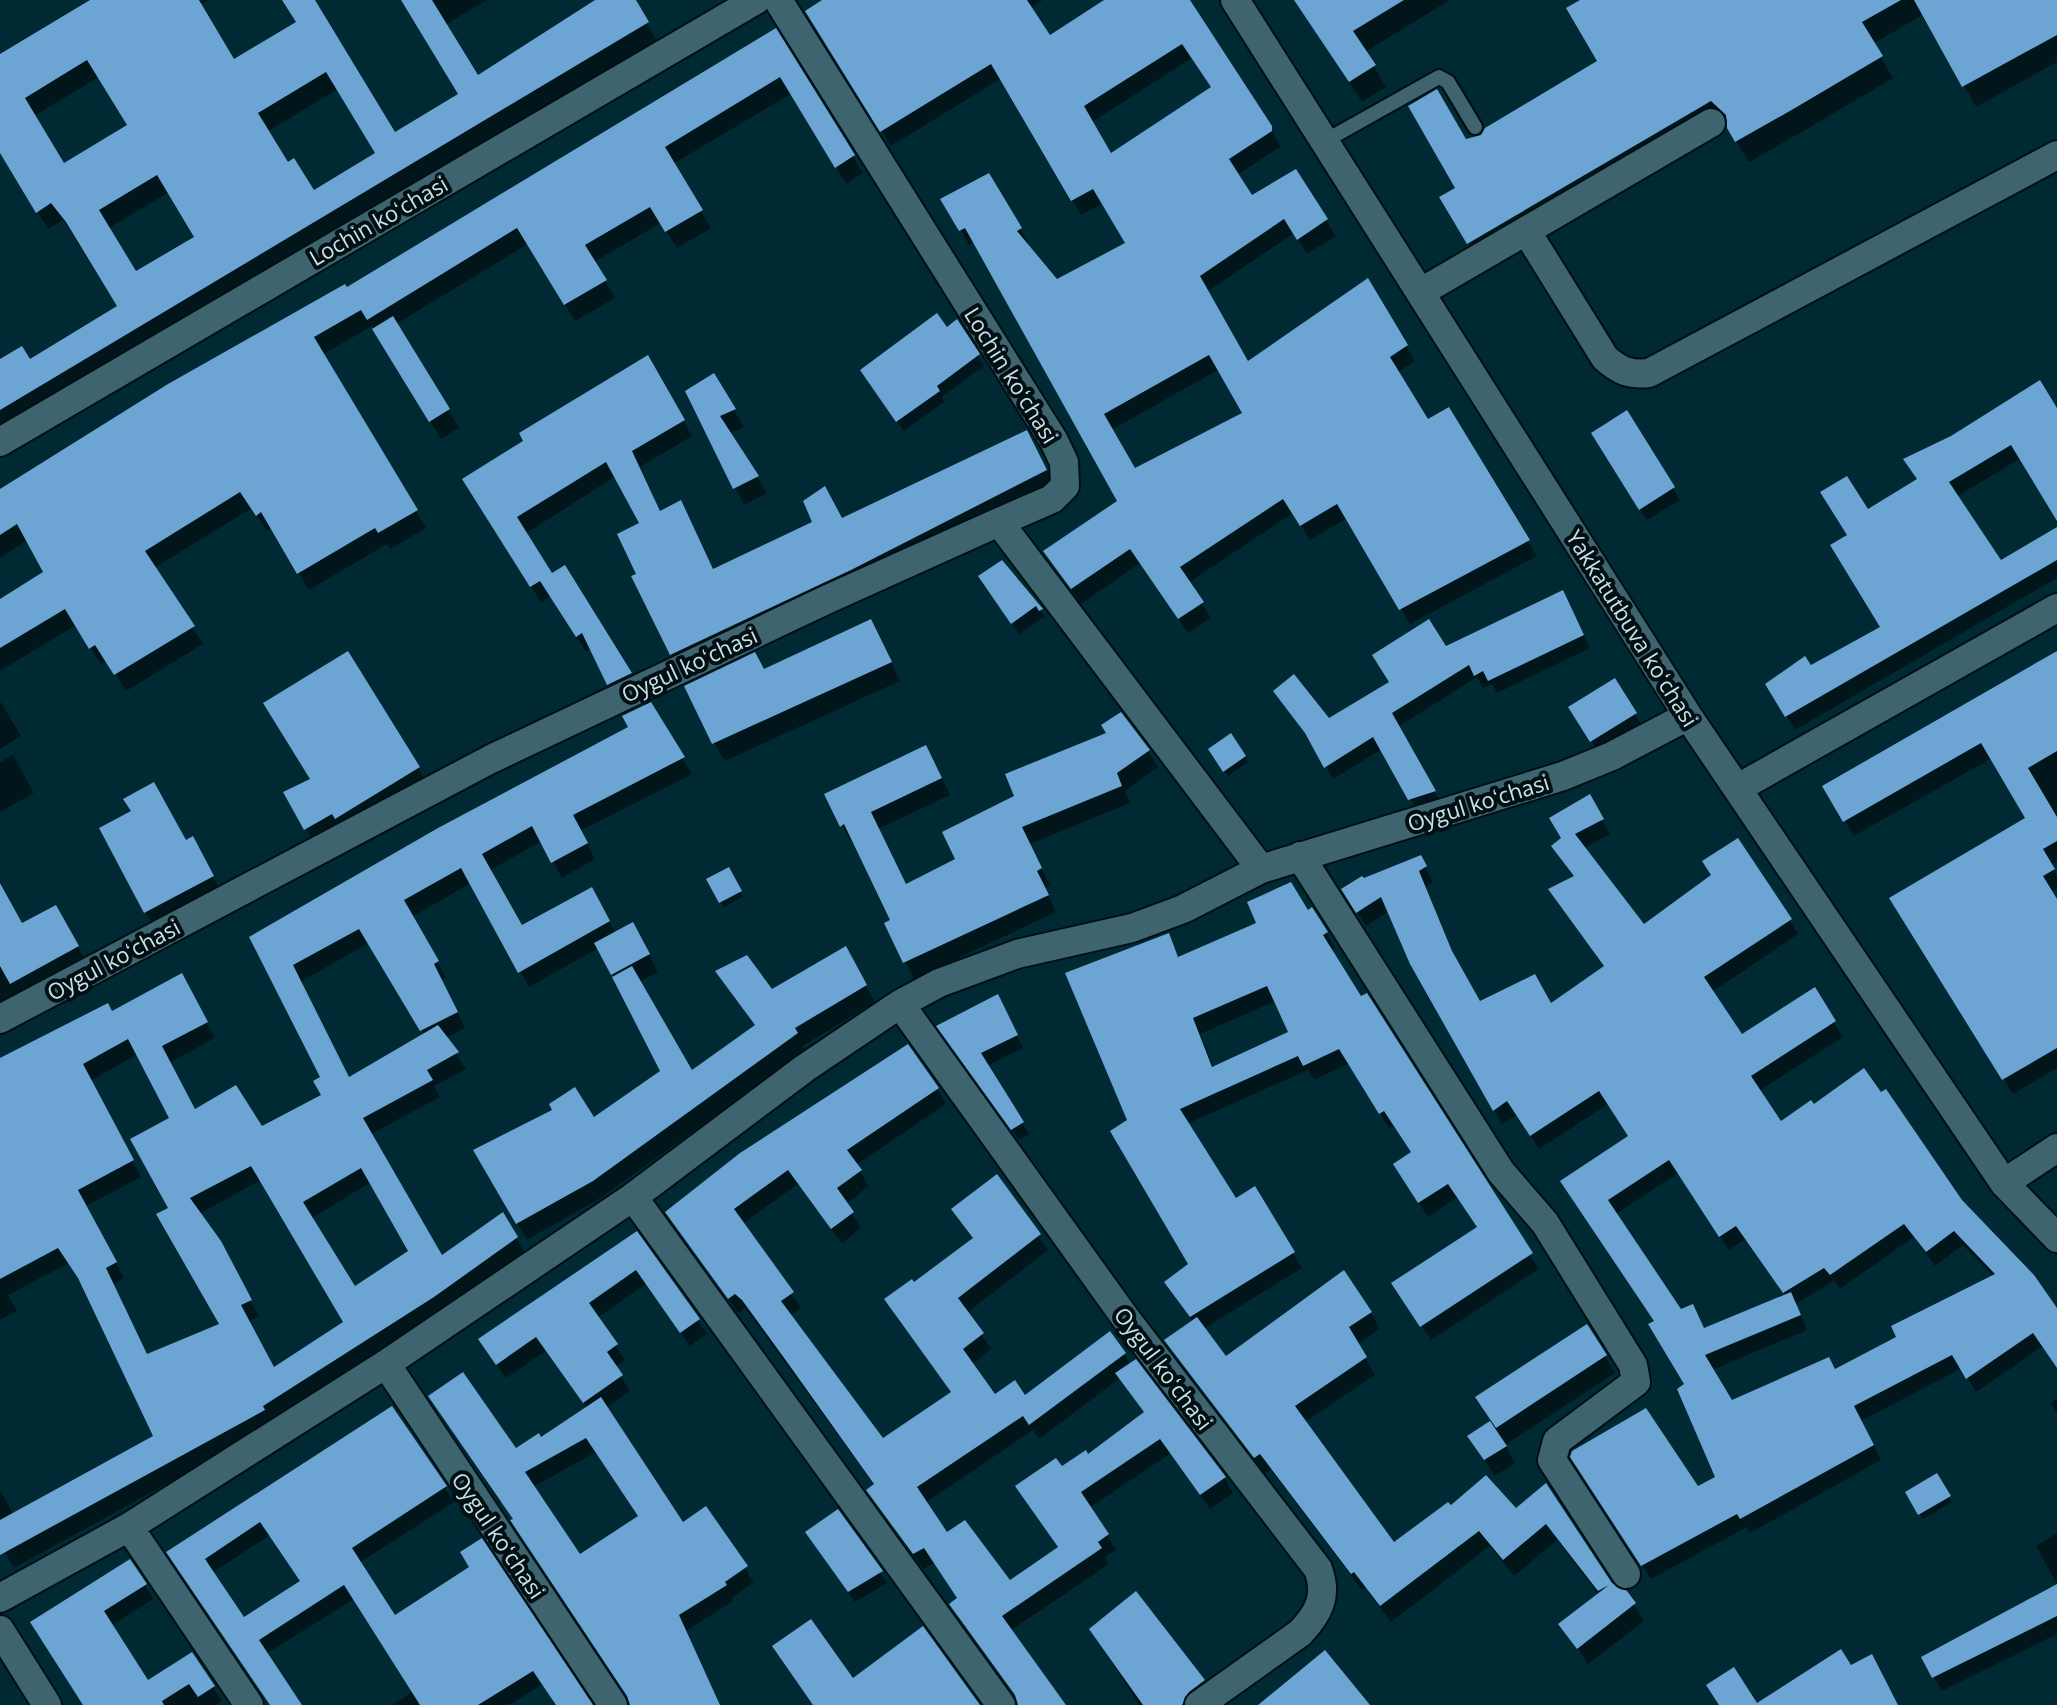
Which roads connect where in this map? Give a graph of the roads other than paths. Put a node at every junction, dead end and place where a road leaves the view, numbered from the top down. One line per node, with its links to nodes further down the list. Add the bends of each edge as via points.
1 (756, 0): 10 (street, Lochin koʻchasi)
2 (778, 0): 11 (street, Lochin koʻchasi, via 1064,462 1065,486 1052,499)
3 (1235, 0): 6 (street, Yakkatutbuva koʻchasi)
4 (1711, 123): 8 (street)
5 (1475, 127): 6 (lane, via 1448,82 1439,77)
6 (1325, 141): 9 (street, Yakkatutbuva koʻchasi)
7 (2057, 155): 8 (street, via 1649,373 1633,375 1605,358)
8 (1527, 232): 9 (street)
9 (1421, 292): 13 (street, Yakkatutbuva koʻchasi)
10 (0, 442)
11 (999, 522): 16 (street); 18 (street, Oygul koʻchasi, via 491,759)
12 (2057, 608): 14 (street)
13 (1688, 716): 14 (street, Yakkatutbuva koʻchasi); 15 (street, Oygul koʻchasi, via 1563,776)
14 (1738, 788): 20 (street, Yakkatutbuva koʻchasi)
15 (1300, 856): 16 (street, Oygul koʻchasi); 25 (street, via 1501,1172 1545,1223 1633,1365 1636,1382 1557,1441 1552,1460)
16 (1261, 869): 17 (street, Oygul koʻchasi, via 1183,909 1132,928 1017,954)
17 (900, 1004): 21 (street, Oygul koʻchasi); 32 (street, Oygul koʻchasi, via 1124,1316 1318,1569 1322,1603 1314,1618)
18 (0, 1019)
19 (2057, 1148): 20 (street)
20 (2004, 1183): 22 (street, Yakkatutbuva koʻchasi)
21 (633, 1197): 23 (street, Oygul koʻchasi); 31 (street)
22 (2057, 1238)
23 (386, 1364): 24 (street, Oygul koʻchasi); 30 (street, Oygul koʻchasi)
24 (129, 1527): 26 (street, Oygul koʻchasi); 29 (street)
25 (1626, 1574)
26 (0, 1598)
27 (0, 1630): 28 (street)
28 (47, 1705)
29 (249, 1705)
30 (613, 1705)
31 (1001, 1705)
32 (1199, 1705)

